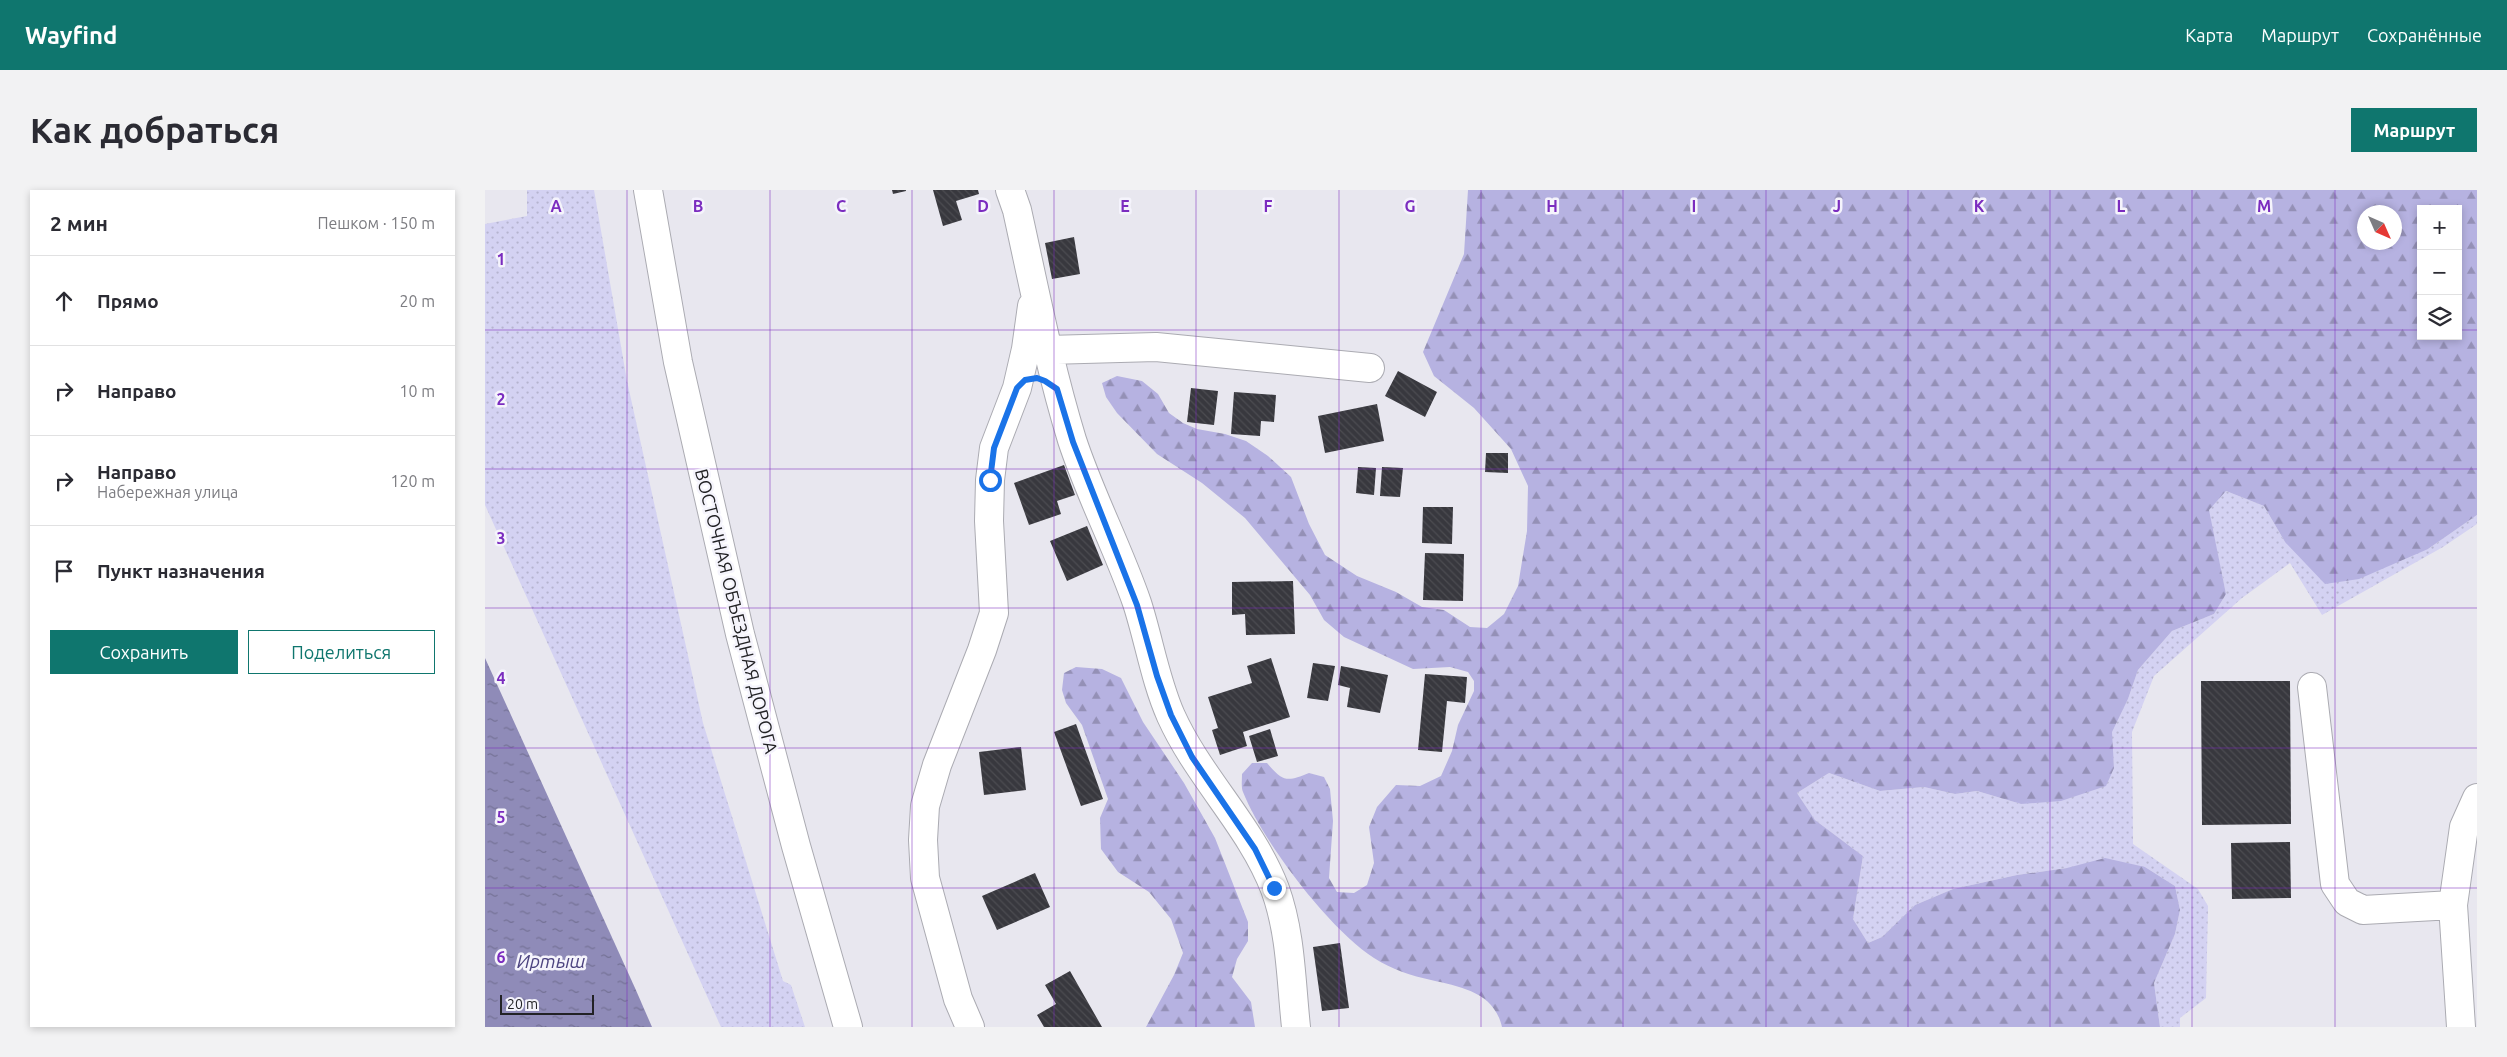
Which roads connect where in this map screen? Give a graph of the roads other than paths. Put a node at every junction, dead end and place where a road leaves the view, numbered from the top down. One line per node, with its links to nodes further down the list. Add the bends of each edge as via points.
1 (648, 190): 11 (street, ВОСТОЧНАЯ ОБЪЕЗДНАЯ ДОРОГА, via 678,362 740,634)
2 (1010, 190): 3 (street)
3 (1035, 290): 4 (street); 6 (street)
4 (1048, 350): 5 (street, via 1156,347); 7 (street)
5 (1370, 368)
6 (1017, 388): 7 (street, via 1025,380 1037,378); 12 (street, via 994,448 990,480 993,613 937,765 925,815 923,840 925,878 958,999)
7 (1057, 389): 13 (street, via 1073,442 1137,605 1171,715 1192,757 1255,849 1274,888 1285,921)
8 (2311, 687): 10 (street, via 2335,884 2347,902 2363,910)
9 (2477, 798): 10 (street, via 2464,827)
10 (2453, 905): 14 (street)
11 (848, 1027)
12 (970, 1027)
13 (1296, 1027)
14 (2461, 1027)

